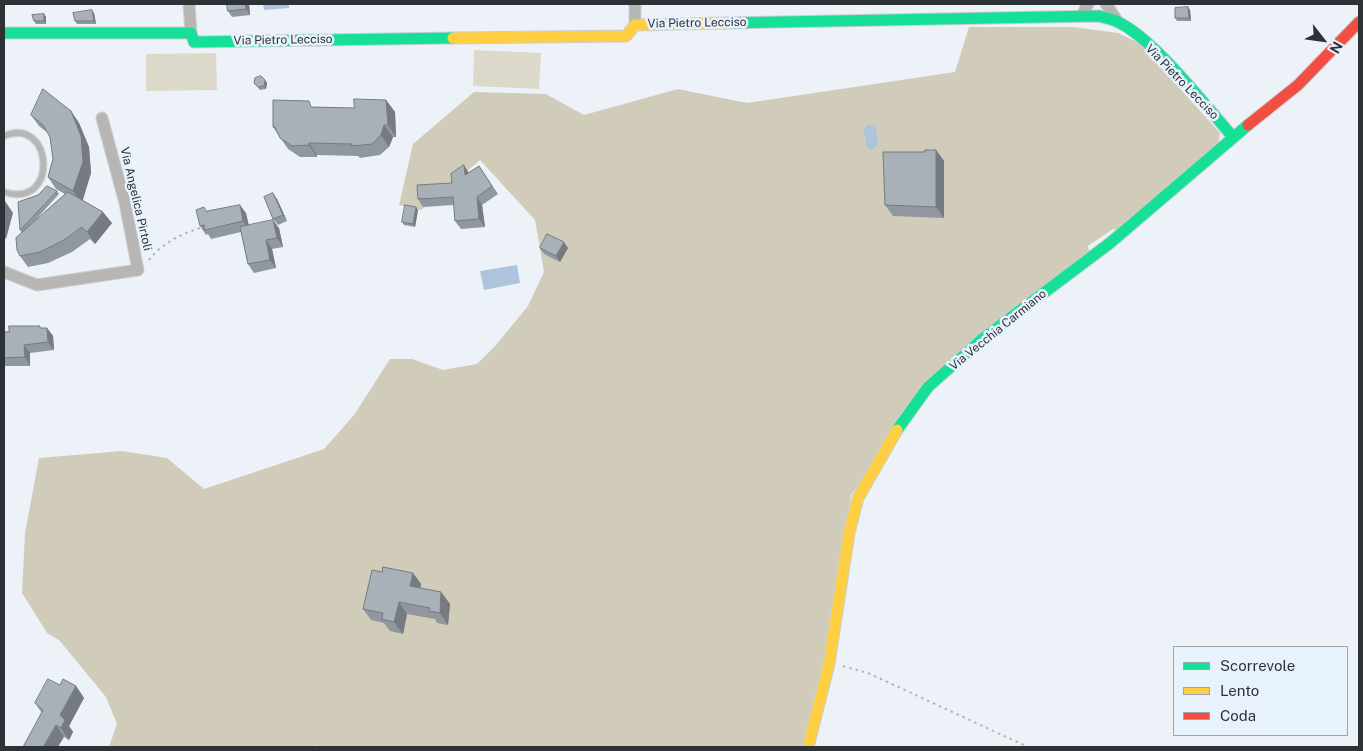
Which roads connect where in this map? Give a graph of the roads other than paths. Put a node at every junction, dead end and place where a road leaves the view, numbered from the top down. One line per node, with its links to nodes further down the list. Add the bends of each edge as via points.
1 (188, 4): 10 (street)
2 (634, 4): 8 (street)
3 (1088, 4): 5 (street)
4 (1106, 4): 6 (street)
5 (1082, 15): 6 (street, Via Pietro Lecciso); 8 (street, Via Pietro Lecciso)
6 (1118, 22): 13 (street, Via Pietro Lecciso, via 1173,68)
7 (1359, 22): 13 (street, Via Vecchia Carmiano, via 1298,85)
8 (635, 24): 10 (street, Via Pietro Lecciso, via 626,36 194,42)
9 (4, 33): 10 (street, Via Pietro Lecciso)
10 (191, 33)
11 (102, 118): 15 (street, Via Angelica Pirtoli, via 125,203 138,270 37,285)
12 (4, 136): 14 (lane, via 17,134 34,141 44,157 45,166 43,175 31,190 21,194)
13 (1233, 137): 16 (street, Via Vecchia Carmiano, via 1110,243 982,340 928,387 896,431 858,498 849,533 828,664)
14 (4, 192)
15 (4, 272)
16 (808, 747)

